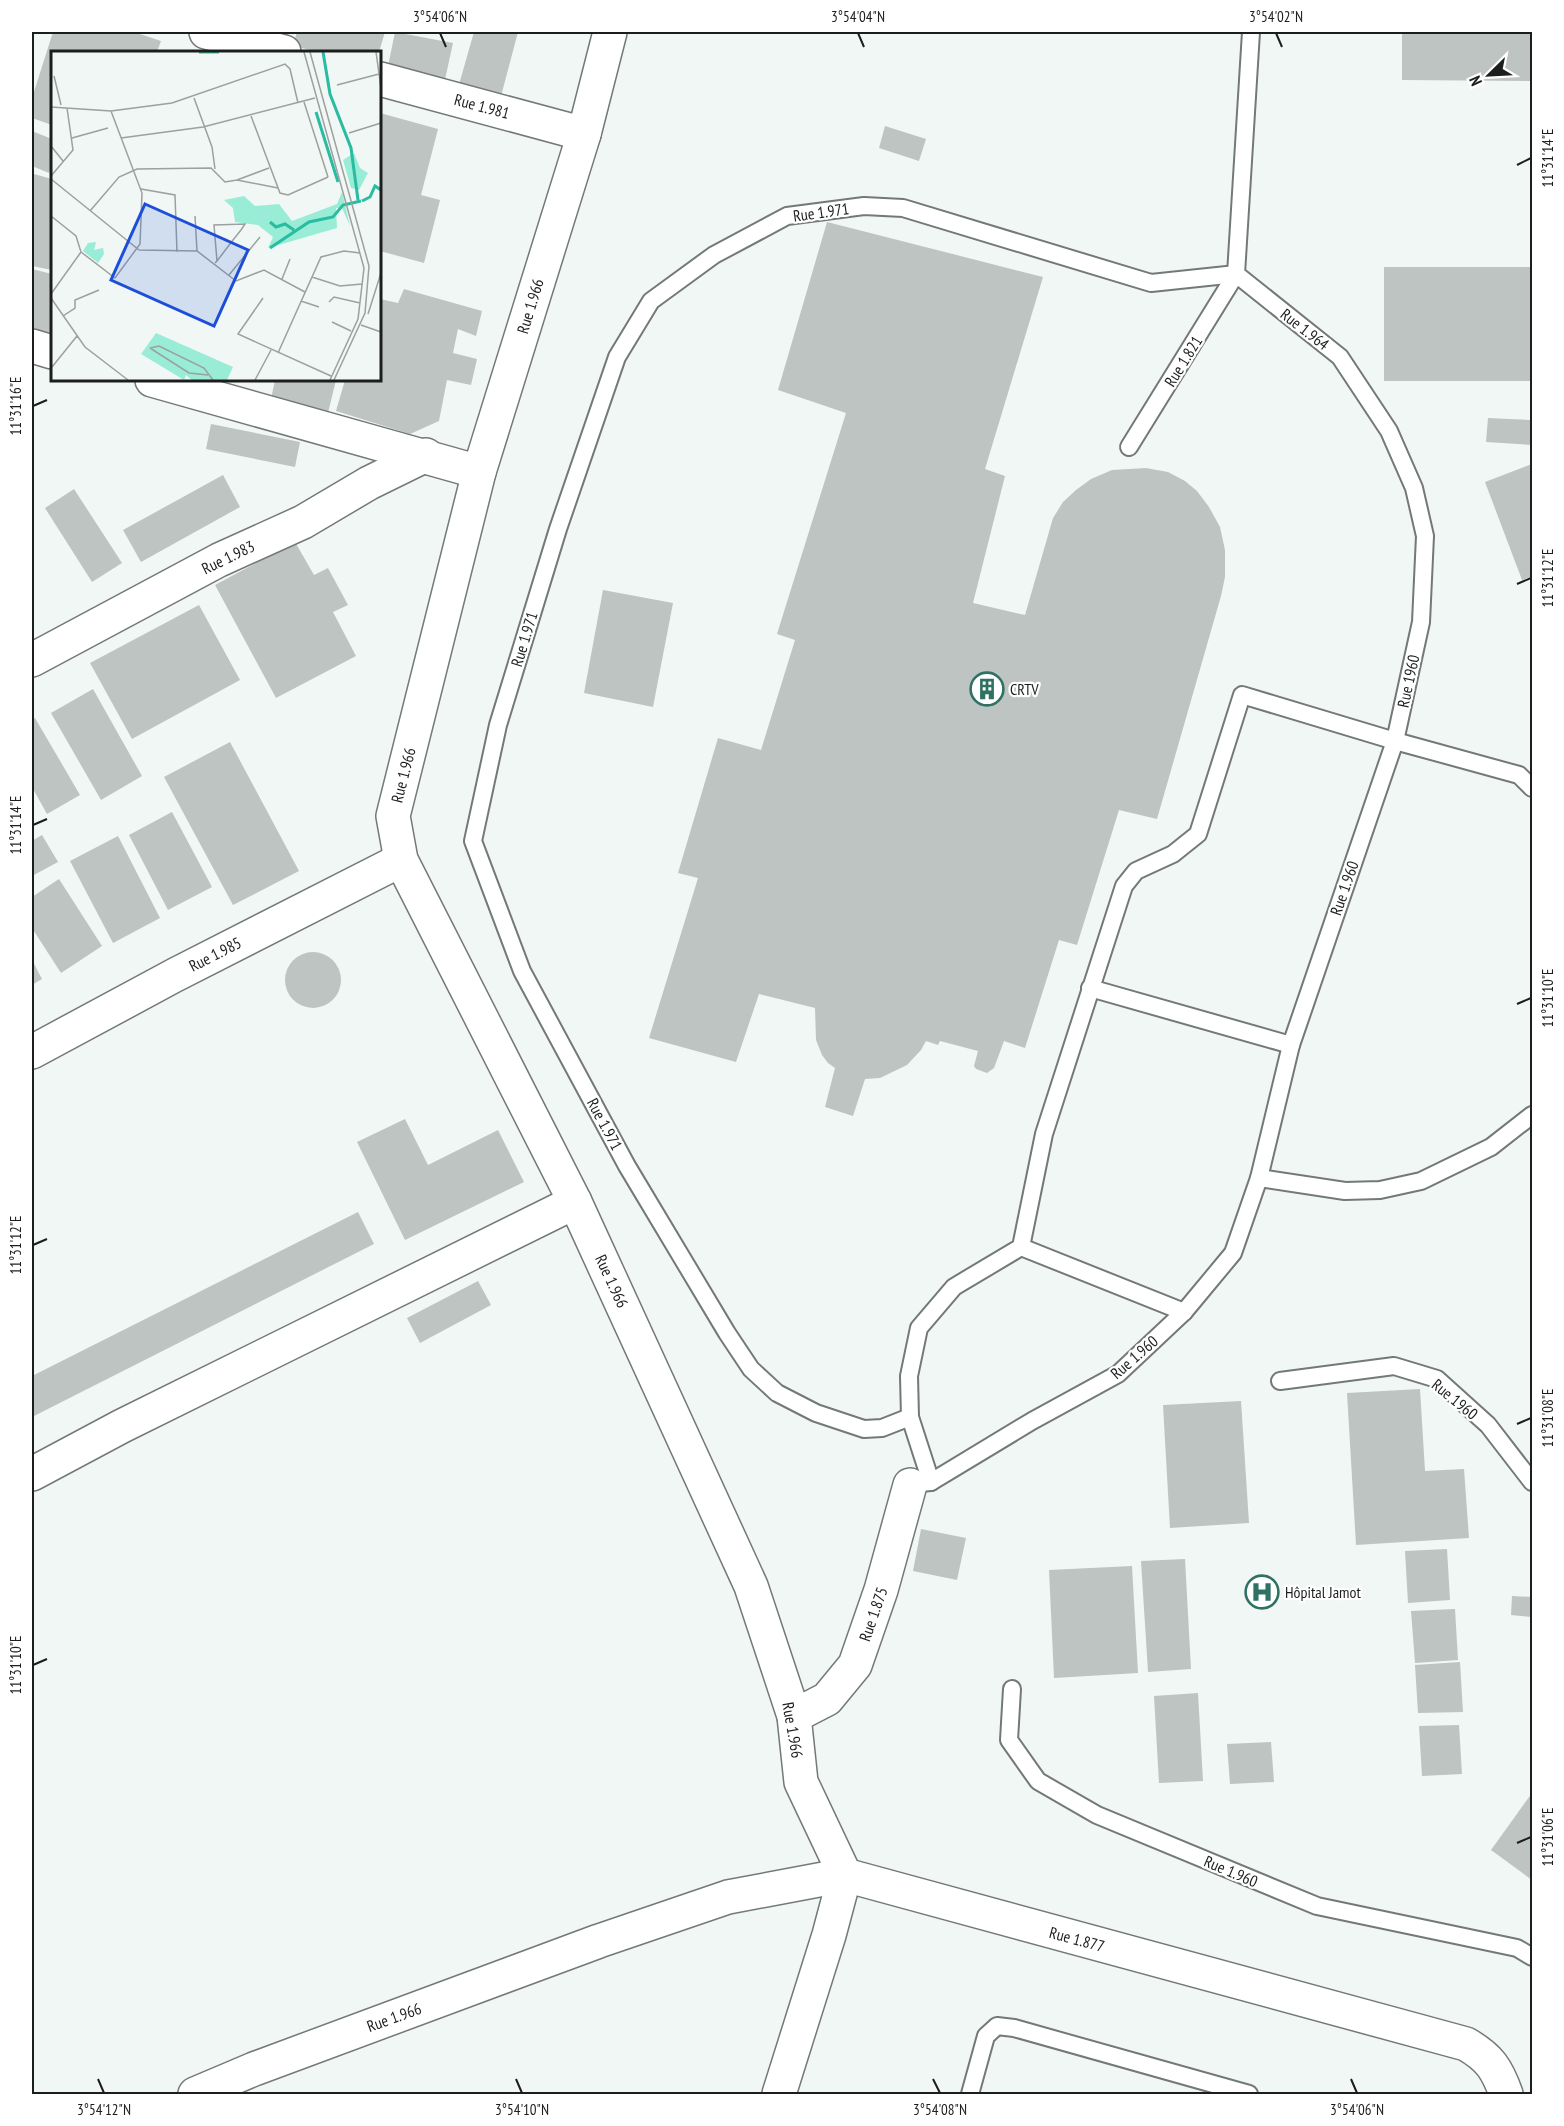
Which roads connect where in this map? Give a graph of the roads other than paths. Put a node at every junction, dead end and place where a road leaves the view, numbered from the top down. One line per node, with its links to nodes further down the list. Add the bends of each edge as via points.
1 (206, 32): 4 (street)
2 (610, 32): 6 (street, Rue 1.966)
3 (1251, 32): 7 (lane)
4 (280, 51)
5 (381, 79): 6 (street, Rue 1.981)
6 (584, 134): 13 (street, Rue 1.966)
7 (1236, 274): 11 (lane, Rue 1.821); 14 (lane, Rue 1.964, via 1340,357 1389,431 1414,488 1425,536); 28 (lane, Rue 1.971, via 1151,283 903,208 864,206 787,216 714,255 651,301 617,357 558,529 498,725 472,841 522,971 633,1176 733,1342 752,1370 777,1393 816,1413 864,1429 882,1428)
8 (32, 346): 9 (street)
9 (51, 352)
10 (156, 381): 12 (street)
11 (1129, 447)
12 (426, 455): 13 (street); 15 (street, Rue 1.983)
13 (479, 472): 18 (street, Rue 1.966, via 393,816)
14 (1420, 622): 16 (lane, Rue 1960)
15 (32, 660)
16 (1395, 741): 17 (lane, via 1519,776); 19 (lane, via 1242,695 1198,834 1173,854 1136,871 1124,886); 20 (lane, Rue 1.960)
17 (1533, 788)
18 (401, 860): 21 (street, Rue 1.985); 24 (street, Rue 1.966)
19 (1090, 988): 20 (lane); 25 (lane, via 1044,1134)
20 (1291, 1045): 23 (lane, Rue 1.960)
21 (32, 1052)
22 (1533, 1114): 23 (lane, via 1491,1147 1421,1181 1380,1190 1345,1191)
23 (1259, 1178): 26 (lane, Rue 1.960, via 1233,1253)
24 (575, 1202): 29 (street); 33 (street, Rue 1.966, via 751,1586)
25 (1021, 1247): 26 (lane); 28 (lane, via 954,1287 920,1328 909,1376)
26 (1184, 1312): 31 (lane, Rue 1.960, via 1118,1374)
27 (1280, 1381): 30 (lane, Rue 1960, via 1394,1366 1437,1379 1488,1425)
28 (910, 1417): 31 (lane)
29 (32, 1473)
30 (1533, 1482)
31 (921, 1483): 33 (street, Rue 1.875, via 855,1665 828,1699)
32 (1012, 1689): 35 (lane, Rue 1.960, via 1009,1740 1038,1781 1097,1815 1317,1906 1517,1948)
33 (794, 1716): 34 (street, Rue 1.966, via 801,1782)
34 (845, 1875): 36 (street, Rue 1.966, via 718,1901 599,1941); 37 (street); 40 (street, Rue 1.877, via 1466,2044 1493,2065)
35 (1533, 1957)
36 (195, 2094)
37 (779, 2094)
38 (970, 2094): 39 (lane, via 986,2036 997,2026)
39 (1249, 2094)
40 (1506, 2094)

